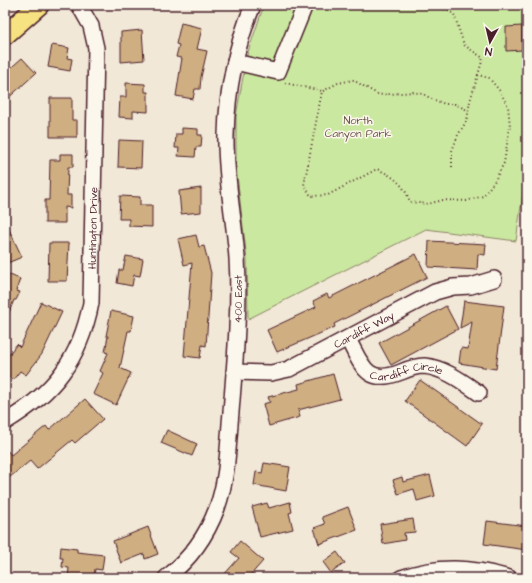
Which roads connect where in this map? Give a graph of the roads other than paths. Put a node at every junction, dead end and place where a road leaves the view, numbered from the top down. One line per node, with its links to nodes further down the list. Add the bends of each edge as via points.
1 (39, 5): 5 (main road)
2 (79, 5): 11 (street, Huntington Drive, via 91,26 96,48 91,303 80,344 65,370 43,395)
3 (253, 5): 6 (street, 400 East)
4 (304, 5): 6 (street, via 278,72)
5 (5, 34)
6 (235, 62): 9 (street, 400 East, via 226,134 227,173 238,279)
7 (494, 279): 8 (street, Cardiff Way, via 472,286 434,292)
8 (348, 339): 9 (street, Cardiff Way, via 289,370 271,373); 10 (street, Cardiff Circle, via 364,368 373,376 389,376 414,367 429,367 452,375)
9 (234, 372): 12 (street, 400 East, via 226,466 218,507 193,551)
10 (479, 393)
11 (5, 422)
12 (166, 578)
13 (401, 578): 14 (street, via 430,570 452,568 477,570)
14 (509, 578)

